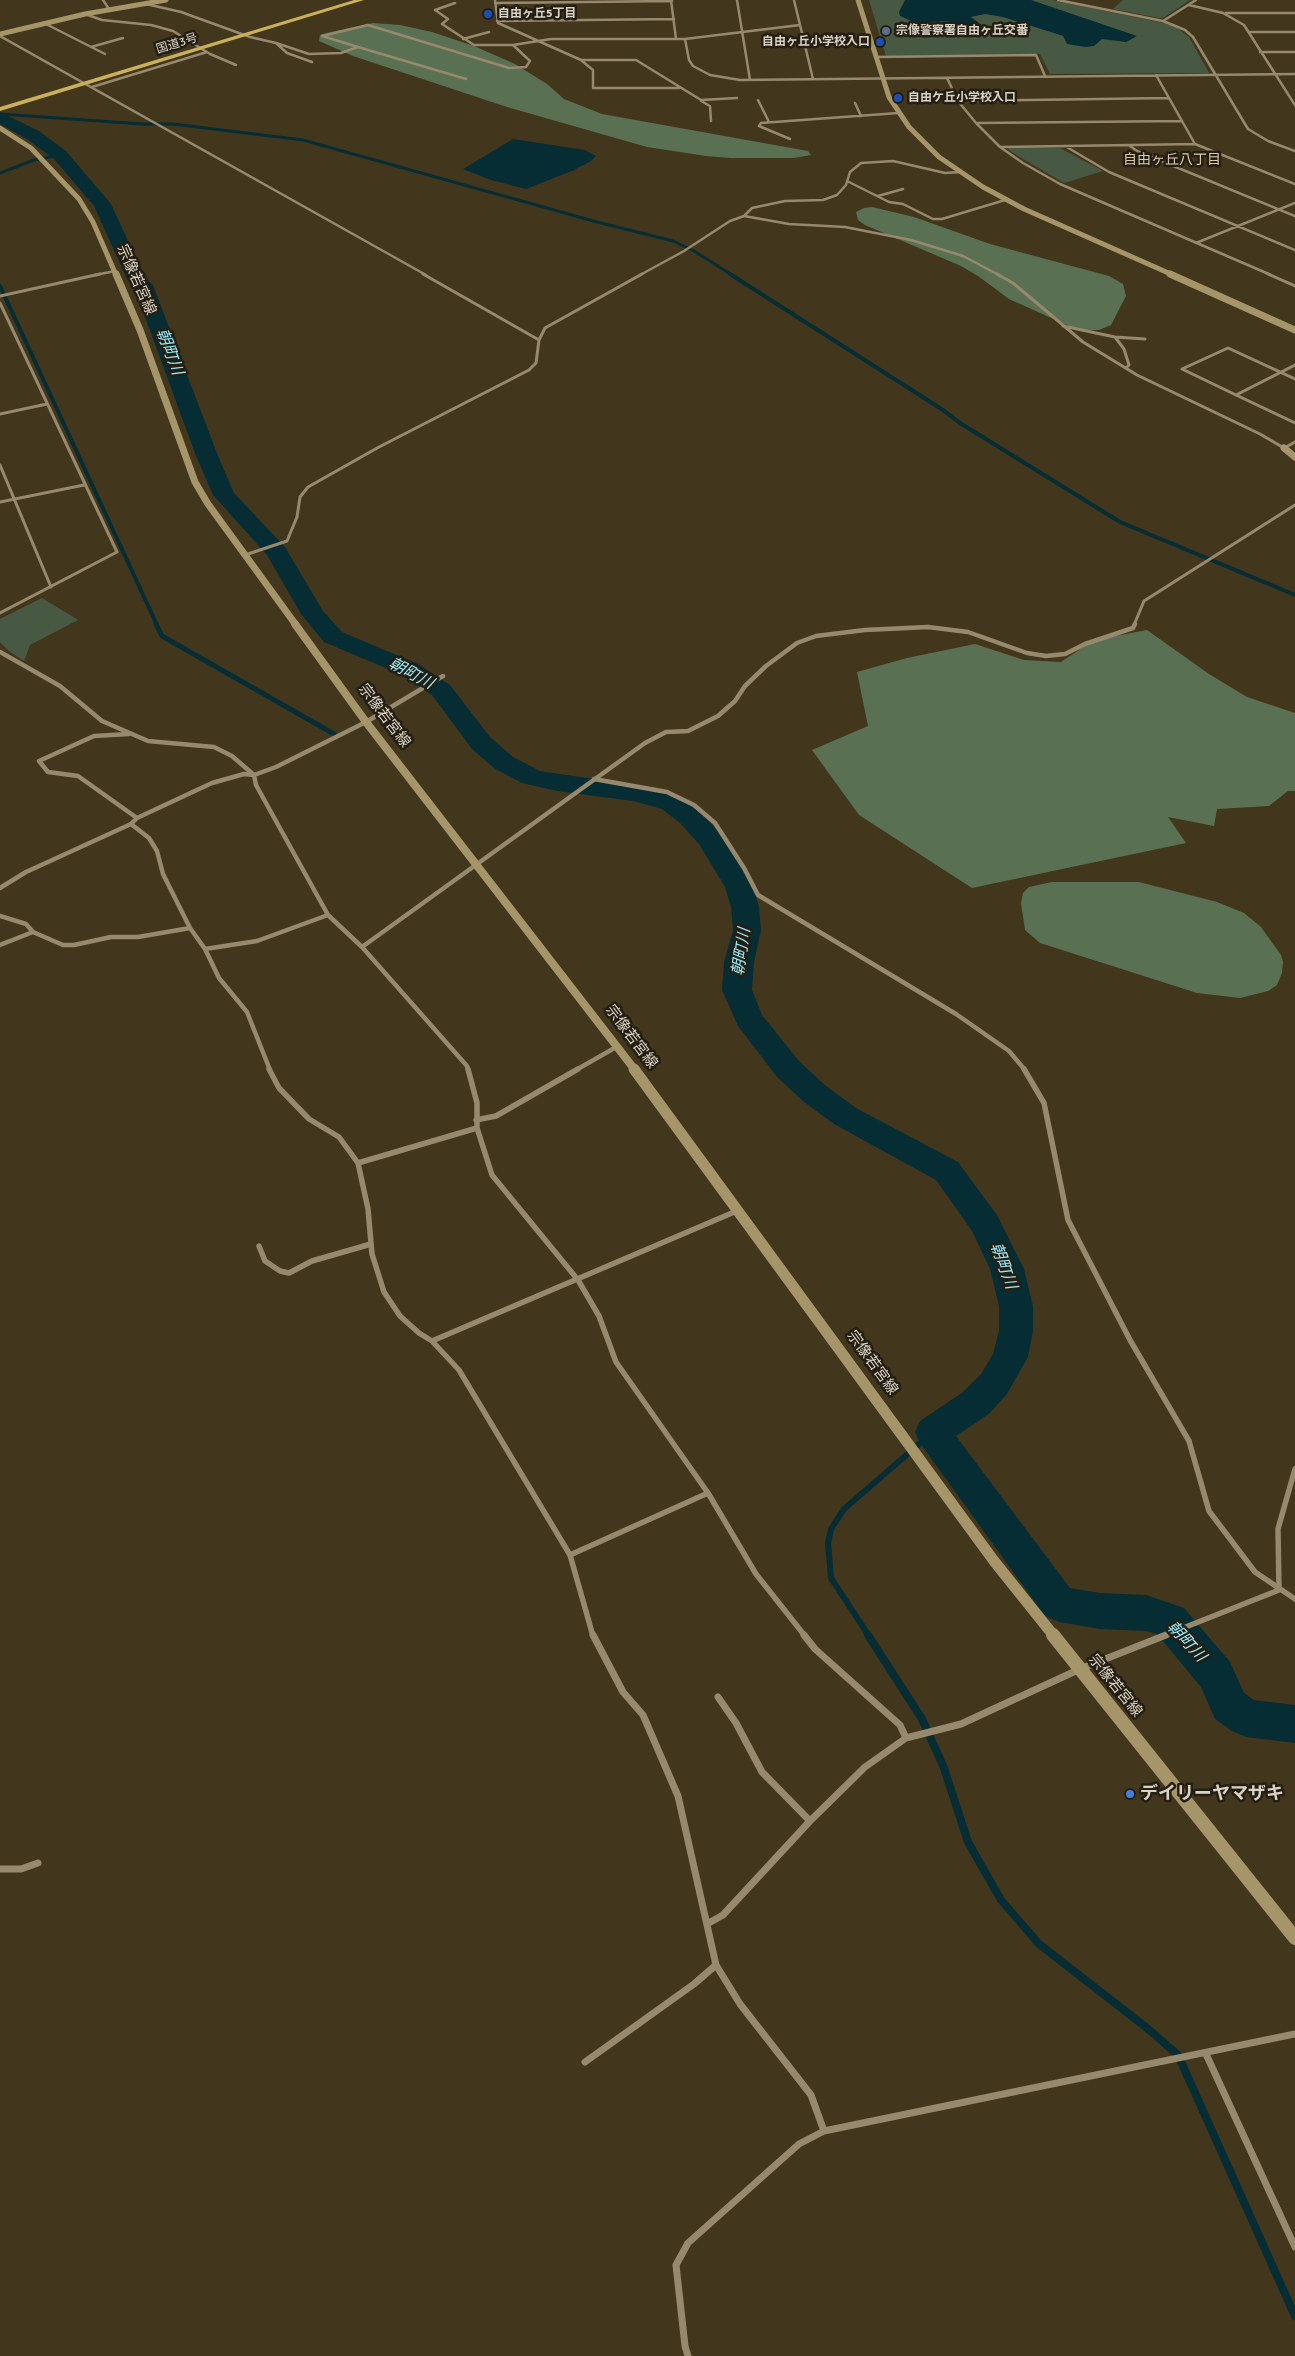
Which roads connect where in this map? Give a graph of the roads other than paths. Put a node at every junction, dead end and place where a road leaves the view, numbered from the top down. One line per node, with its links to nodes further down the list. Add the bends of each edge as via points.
1 (103, 0): 15 (street)
2 (166, 0): 13 (main road)
3 (343, 0): 65 (highway, 国道3号)
4 (361, 0): 68 (highway, 国道3号)
5 (737, 0): 24 (street)
6 (794, 0): 23 (street)
7 (858, 0): 42 (main road)
8 (1058, 0): 21 (street)
9 (1196, 0): 14 (street)
10 (671, 1): 11 (street); 19 (street)
11 (495, 2): 20 (street)
12 (455, 3): 30 (street, via 435,10 448,18 442,24)
13 (142, 4): 15 (main road); 34 (street, via 181,12)
14 (1189, 5): 16 (street); 21 (street)
15 (109, 9): 18 (main road)
16 (1224, 13): 17 (street); 26 (street, via 1239,21)
17 (1295, 13)
18 (85, 14): 22 (main road); 38 (street, via 102,20 173,31)
19 (674, 20): 20 (street); 31 (street)
20 (497, 21): 33 (street)
21 (1163, 21): 49 (street, via 1193,37)
22 (44, 23): 28 (main road); 36 (street)
23 (800, 24): 24 (street); 53 (street)
24 (743, 31): 32 (street); 55 (street)
25 (489, 32): 30 (street)
26 (1249, 32): 27 (street); 39 (street)
27 (1295, 32)
28 (0, 35): 56 (street)
29 (123, 38): 36 (street)
30 (463, 39): 35 (street, via 474,45)
31 (676, 39): 32 (street); 33 (street)
32 (685, 39): 55 (street, via 693,66 710,75)
33 (536, 40): 35 (street); 43 (street)
34 (276, 43): 37 (street, via 309,54 341,53); 44 (street, via 286,53)
35 (512, 45): 37 (street, via 530,61 526,67 509,68 368,25 322,36)
36 (91, 47): 41 (street)
37 (358, 47): 52 (street)
38 (207, 52): 45 (street); 56 (street)
39 (1260, 52): 40 (street); 46 (street)
40 (1295, 52)
41 (105, 54)
42 (876, 57): 50 (street, via 1036,55); 54 (main road)
43 (581, 60): 57 (street, via 636,60); 57 (street, via 593,70 593,88)
44 (312, 62)
45 (236, 65)
46 (1273, 74): 47 (street); 49 (street); 58 (street)
47 (1295, 74)
48 (1156, 75): 49 (street); 50 (street); 61 (street)
49 (1214, 75): 81 (street, via 1248,129)
50 (1046, 76): 51 (street)
51 (948, 78): 54 (street); 64 (street)
52 (466, 79)
53 (813, 79): 54 (street); 55 (street)
54 (882, 79): 69 (main road)
55 (750, 80)
56 (92, 87): 104 (street)
57 (680, 88): 62 (street)
58 (1289, 95): 59 (street); 67 (street)
59 (1295, 95)
60 (737, 98): 62 (street)
61 (1169, 98): 64 (street); 72 (street)
62 (701, 100): 71 (street, via 710,106)
63 (758, 100): 73 (street)
64 (958, 101): 74 (street)
65 (0, 103)
66 (855, 103): 70 (street)
67 (1295, 105)
68 (0, 110)
69 (898, 113): 70 (street); 82 (main road, via 921,140)
70 (862, 116): 73 (street)
71 (711, 121)
72 (1182, 121): 74 (street); 77 (street)
73 (769, 122): 76 (street, via 759,126)
74 (976, 123): 80 (street)
75 (0, 128): 95 (main road, 宗像若宮線, via 30,148 78,199 93,222)
76 (790, 139)
77 (1195, 144): 78 (street); 84 (street)
78 (1130, 145): 79 (street); 89 (street, via 1137,151)
79 (1065, 146): 80 (street); 92 (street, via 1109,172)
80 (1000, 147): 93 (street, via 1060,184)
81 (1295, 151)
82 (960, 172): 83 (street, via 945,173 882,160 861,163 850,172); 87 (main road)
83 (847, 181): 86 (street); 90 (street, via 837,195 823,200 785,201 752,208)
84 (1295, 184)
85 (903, 189): 86 (street)
86 (877, 197): 87 (street, via 903,204 933,219)
87 (1005, 200): 101 (main road)
88 (1295, 203): 89 (street)
89 (1279, 209): 91 (street); 92 (street)
90 (744, 216): 100 (street, via 789,224 845,227 911,240 963,256 1012,283); 104 (street, via 555,321 545,328)
91 (1295, 216)
92 (1238, 226): 93 (street); 94 (street)
93 (1196, 243): 96 (street)
94 (1295, 250)
95 (114, 271): 97 (street); 121 (main road, 宗像若宮線, via 140,330 195,482)
96 (1295, 286)
97 (0, 296)
98 (0, 303): 99 (street)
99 (2, 313): 110 (street)
100 (1063, 326): 102 (street); 106 (street)
101 (1295, 330)
102 (1114, 337): 103 (street); 106 (street, via 1124,349 1129,366)
103 (1145, 339)
104 (539, 340): 121 (street, via 536,363 529,370 379,447 308,488 300,497 287,541)
105 (1295, 366): 107 (street)
106 (1126, 368): 114 (street)
107 (1281, 372): 108 (street); 109 (street); 109 (street, via 1228,348 1182,369)
108 (1295, 379)
109 (1236, 395): 112 (street)
110 (47, 404): 111 (street); 117 (street)
111 (0, 414)
112 (1295, 423)
113 (1295, 442): 114 (street)
114 (1284, 448): 115 (main road)
115 (1295, 457)
116 (0, 465): 118 (street)
117 (84, 485): 118 (street); 122 (street, via 117,552)
118 (14, 500): 119 (street); 122 (street)
119 (0, 502)
120 (1295, 505): 129 (street, via 1144,601 1133,628 1065,654 1046,656 948,628 865,630 816,636 797,643 766,666 718,716 688,731 666,732)
121 (245, 555): 126 (main road, 宗像若宮線)
122 (51, 587): 123 (street)
123 (0, 612)
124 (0, 652): 127 (street, via 60,686 102,721)
125 (443, 676): 126 (street)
126 (366, 722): 128 (street); 132 (main road, 宗像若宮線)
127 (130, 734): 128 (street, via 148,741 214,747 232,756); 130 (street, via 94,736 38,761 48,772 78,776)
128 (254, 775): 130 (street, via 244,774 212,783); 134 (street, via 256,786)
129 (594, 779): 132 (street); 153 (street, via 667,792 694,805 715,823 758,896 956,1014 1009,1051 1025,1070 1044,1103 1068,1220 1130,1340 1189,1441 1209,1511 1255,1572)
130 (137, 818): 131 (street)
131 (131, 824): 133 (street, via 26,872); 136 (street, via 153,845 163,874)
132 (477, 864): 139 (street); 141 (main road, 宗像若宮線)
133 (0, 888)
134 (328, 915): 139 (street); 140 (street, via 257,941)
135 (0, 916): 137 (street, via 26,924)
136 (190, 928): 137 (street, via 138,937 111,937 74,945 63,945); 140 (street)
137 (33, 932): 138 (street)
138 (0, 945)
139 (362, 947): 142 (street, via 467,1066 477,1103)
140 (205, 948): 144 (street, via 219,978 247,1012 279,1088 309,1120 339,1137)
141 (618, 1046): 142 (street, via 496,1116); 145 (main road, 宗像若宮線)
142 (476, 1120): 143 (street)
143 (476, 1128): 144 (street); 148 (street, via 492,1175)
144 (358, 1163): 146 (street, via 368,1208)
145 (739, 1210): 148 (street); 155 (main road, 宗像若宮線, via 994,1561)
146 (371, 1244): 147 (street, via 312,1261 289,1273 265,1261); 149 (street, via 384,1292 400,1316)
147 (258, 1246)
148 (578, 1280): 149 (street); 151 (street, via 598,1316 616,1362)
149 (432, 1341): 152 (street, via 459,1370)
150 (1295, 1469): 153 (street, via 1278,1529)
151 (708, 1493): 152 (street); 157 (street, via 756,1574 815,1650 900,1725)
152 (570, 1555): 161 (street, via 594,1640 624,1692 643,1715 678,1796)
153 (1279, 1590): 154 (street); 155 (street)
154 (1295, 1599)
155 (1080, 1669): 157 (street, via 961,1724); 162 (main road, 宗像若宮線)
156 (718, 1697): 158 (street, via 762,1772)
157 (906, 1738): 158 (street, via 865,1766)
158 (810, 1821): 161 (street, via 724,1915)
159 (38, 1863): 160 (street, via 21,1868)
160 (0, 1868)
161 (707, 1924): 163 (street)
162 (1294, 1933)
163 (716, 1965): 166 (street); 167 (street, via 740,2004 811,2095)
164 (1295, 2034): 165 (street)
165 (1206, 2054): 167 (street); 168 (street)
166 (585, 2062)
167 (824, 2131): 169 (street, via 798,2144 688,2243 676,2265)
168 (1295, 2247)
169 (688, 2356)

